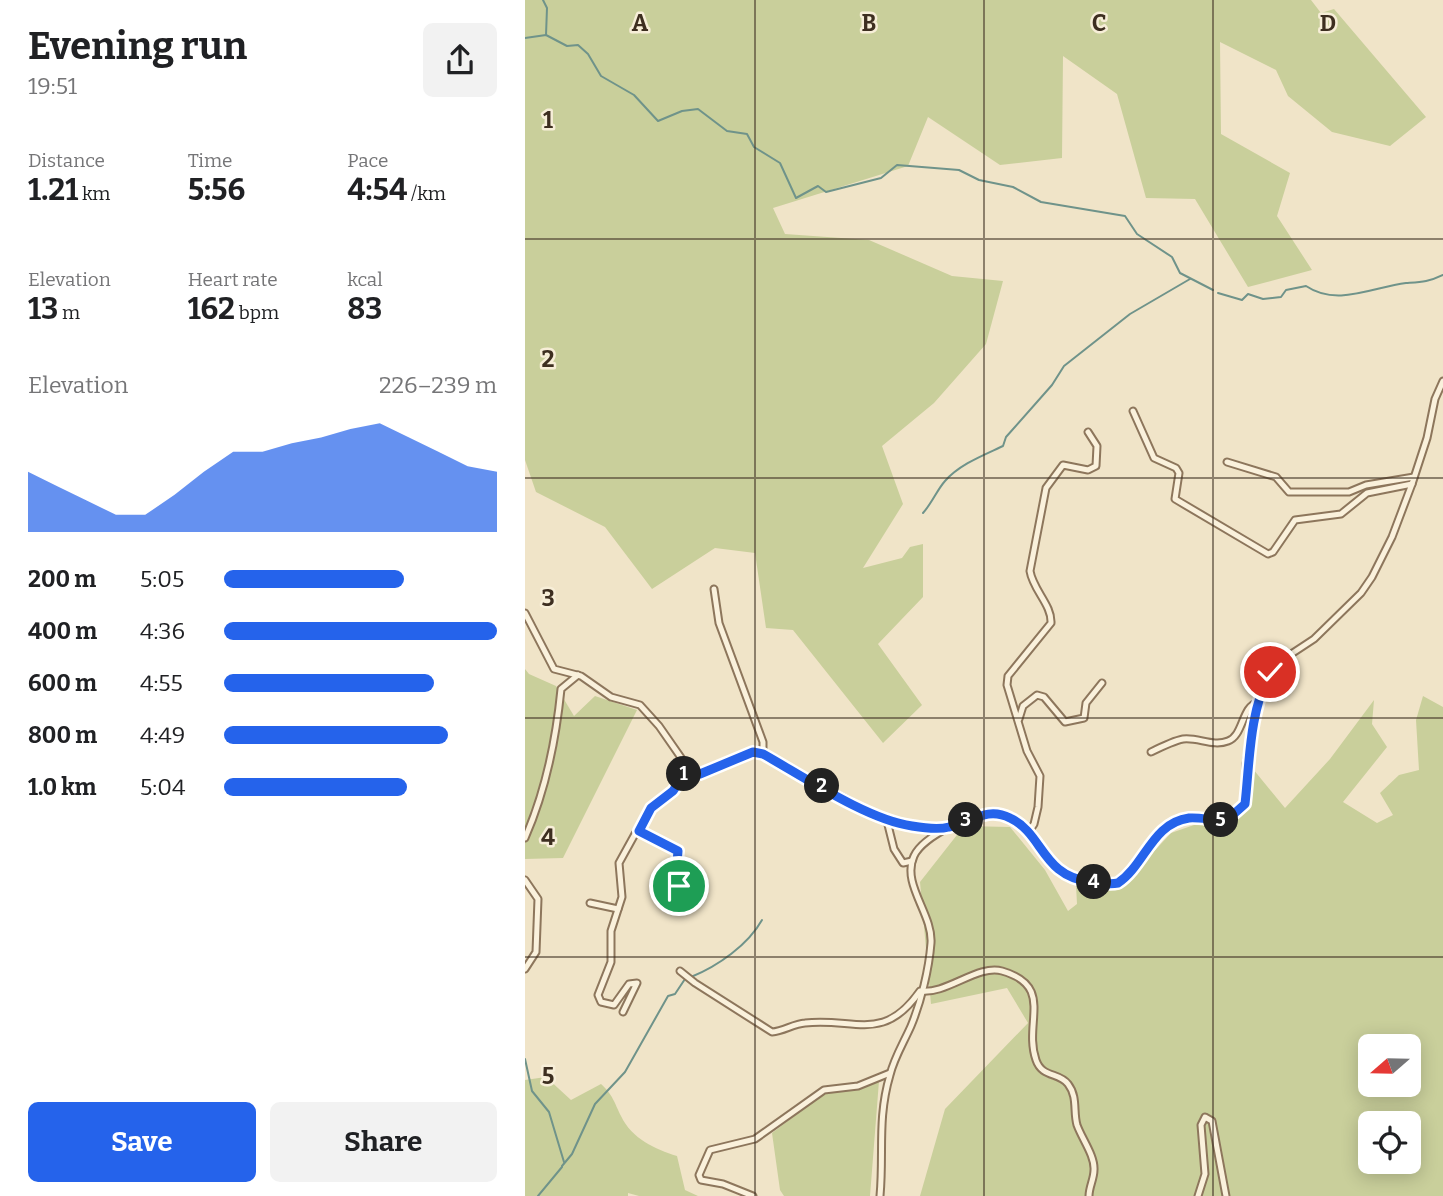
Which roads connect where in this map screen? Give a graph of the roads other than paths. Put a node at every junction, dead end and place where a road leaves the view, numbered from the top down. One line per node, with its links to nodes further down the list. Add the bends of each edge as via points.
1 (1443, 381): 5 (street)
2 (1133, 411): 5 (street, via 1154,458 1179,473 1175,499 1268,554 1295,520 1341,514 1367,493)
3 (1088, 432): 12 (street, via 1097,446 1096,466 1083,470 1063,465 1046,488 1030,571 1051,623 1007,676)
4 (1227, 462): 5 (street, via 1276,477 1289,492 1349,492)
5 (1413, 480): 11 (street, via 1392,537 1361,593 1314,639 1276,664)
6 (715, 589): 14 (street, via 719,623 763,742)
7 (525, 612): 8 (street)
8 (528, 624): 9 (street, via 554,669)
9 (577, 676): 15 (street, via 611,697 640,705); 20 (street, via 561,689 545,784)
10 (1102, 683): 12 (street, via 1086,703 1084,718 1065,722 1037,695 1023,706)
11 (1258, 702): 13 (street, via 1227,741 1181,739); 19 (street, via 1245,804 1233,818 1190,818 1172,823 1156,836 1132,872 1112,884 1082,881 1063,873)
12 (1019, 719): 19 (street, via 1027,751 1040,776 1038,807)
13 (1151, 752)
14 (763, 754): 15 (street, via 753,752 700,774); 16 (street)
15 (688, 769): 18 (street, via 673,791 651,808)
16 (887, 821): 17 (street); 22 (street)
17 (950, 827): 19 (street, via 975,816 998,814 1017,821); 21 (street, via 919,848)
18 (639, 831): 26 (street, via 678,851 677,881); 27 (street, via 619,863 622,897)
19 (1028, 833)
20 (525, 838)
21 (912, 861): 22 (street); 24 (street)
22 (903, 863): 24 (street)
23 (525, 880): 28 (street, via 538,899 535,952)
24 (915, 886): 30 (street, via 930,936)
25 (590, 903): 27 (street)
26 (689, 905)
27 (618, 909): 31 (street, via 611,930 611,962 598,1000 614,1005 629,984 637,982)
28 (525, 969)
29 (680, 971): 30 (street, via 772,1032 806,1023 861,1026 886,1021 904,1011)
30 (920, 991): 32 (street); 35 (street, via 997,969 1015,975 1031,988 1036,1060 1045,1073 1065,1080 1073,1094 1077,1125 1094,1163)
31 (623, 1012)
32 (890, 1073): 33 (street, via 858,1086 824,1090 755,1139 710,1150 701,1180); 34 (street, via 879,1137)
33 (753, 1196)
34 (880, 1196)
35 (1089, 1196)
36 (1198, 1196): 37 (street, via 1205,1182 1201,1125 1205,1117 1212,1121)
37 (1226, 1196)

